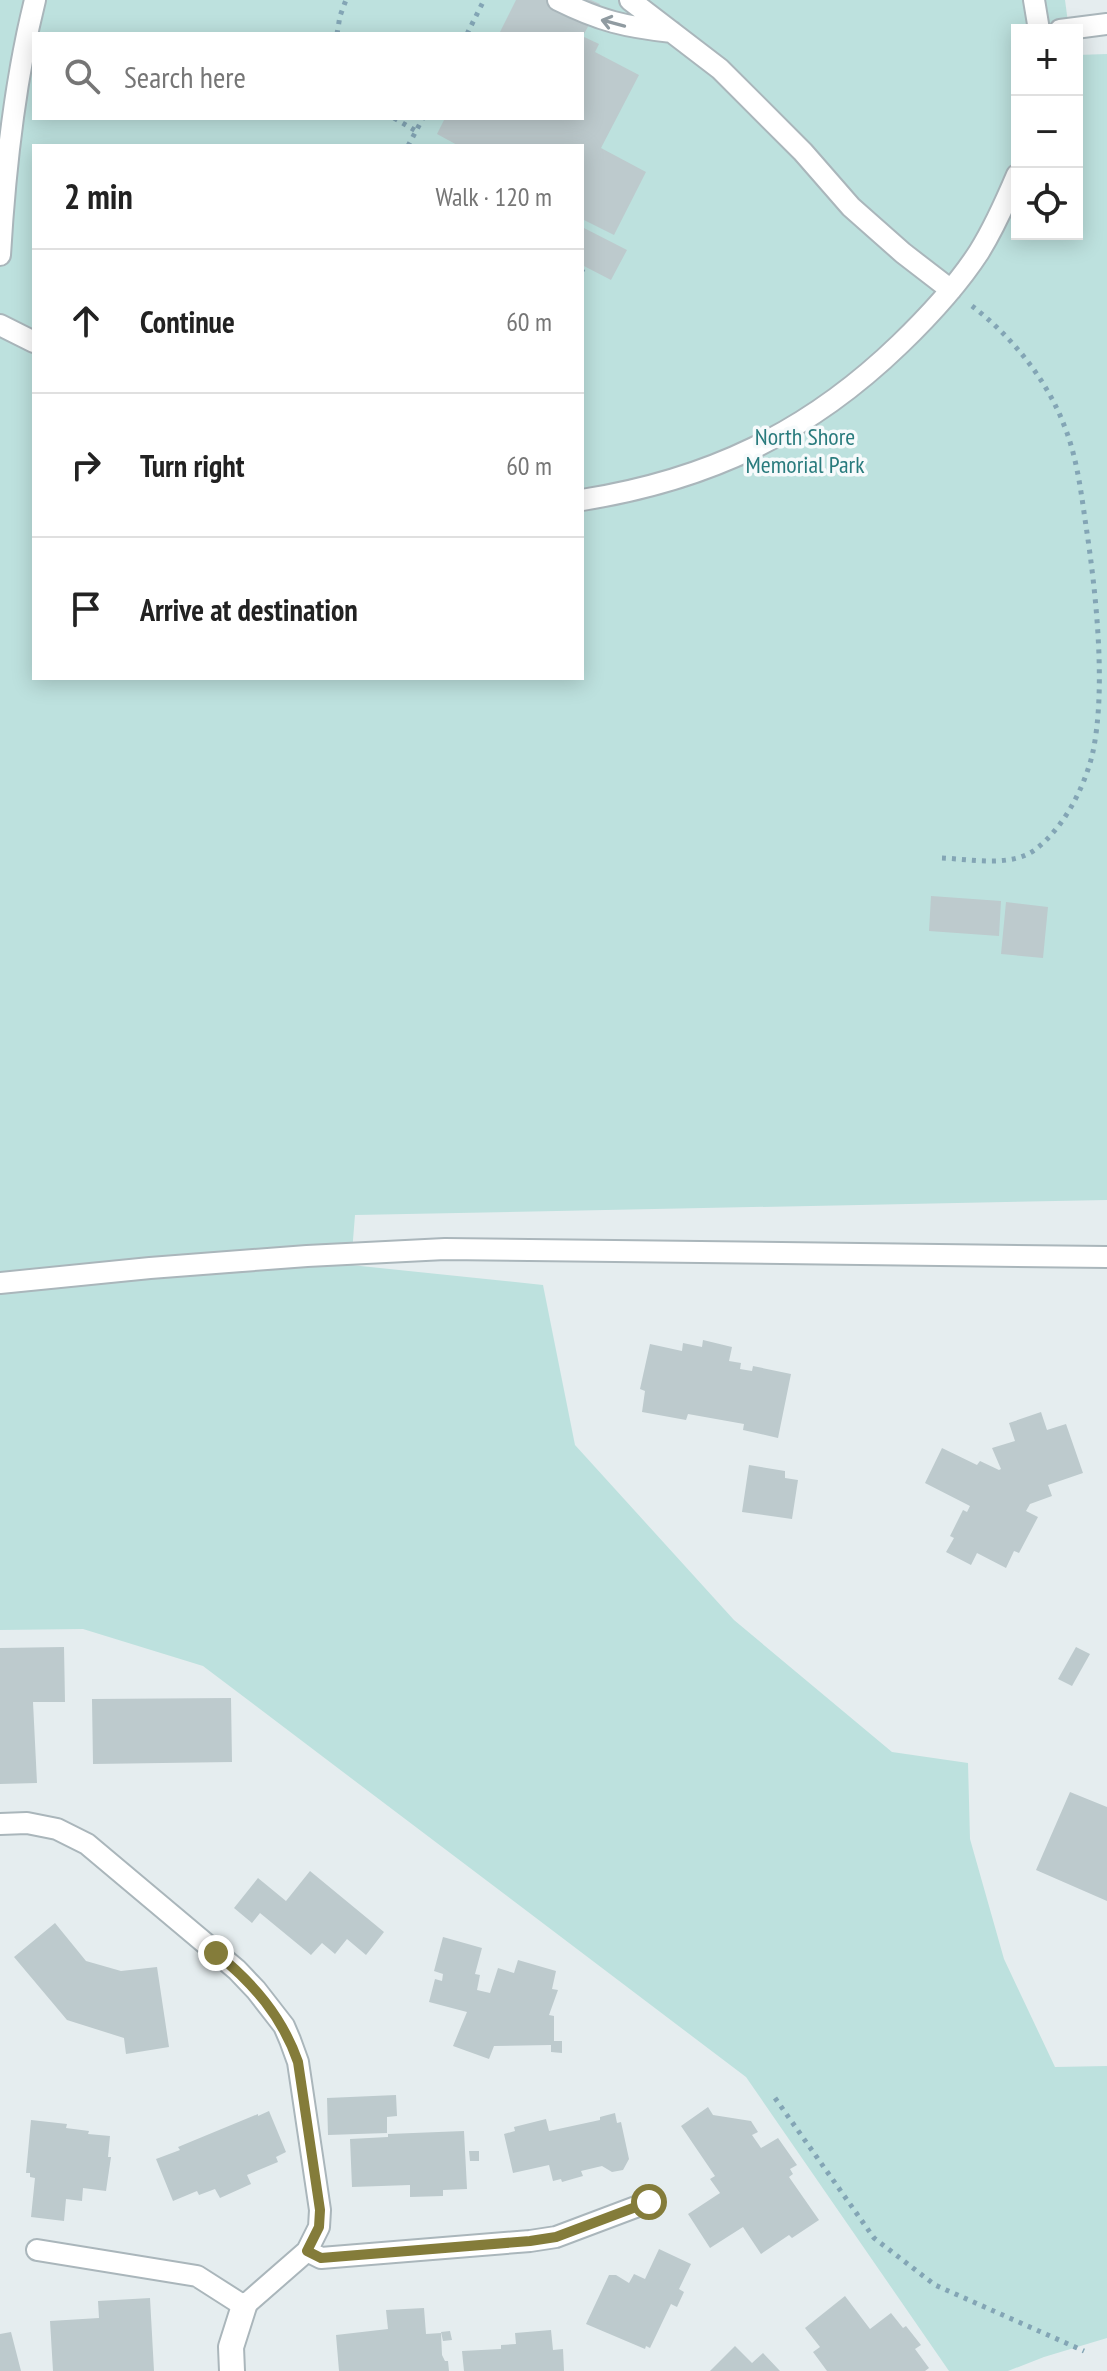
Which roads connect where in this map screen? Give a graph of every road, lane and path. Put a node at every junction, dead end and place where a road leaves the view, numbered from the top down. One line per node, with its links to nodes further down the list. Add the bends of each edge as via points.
1 (35, 0): 18 (lane, via 11,120)
2 (346, 0): 10 (path)
3 (484, 0): 11 (path)
4 (558, 0): 12 (lane, one-way to 4, via 604,21)
5 (630, 0): 12 (lane)
6 (1034, 0): 7 (lane)
7 (1038, 24)
8 (1107, 24): 9 (lane)
9 (1083, 27)
10 (337, 32)
11 (468, 32)
12 (672, 32): 19 (lane, via 749,97 851,207)
13 (397, 120): 15 (path)
14 (422, 120): 15 (path)
15 (416, 131): 16 (path)
16 (409, 144)
17 (1011, 188): 19 (lane, via 979,251)
18 (0, 255)
19 (951, 290): 22 (lane, via 852,387 771,441 675,479); 23 (path, via 1012,343 1052,399 1064,426 1093,570 1099,718 1082,787 1068,813 1036,850 1013,861)
20 (0, 325): 21 (lane)
21 (32, 341)
22 (584, 500)
23 (942, 858)
24 (1107, 1257): 25 (lane, via 445,1249)
25 (0, 1283)
26 (0, 1824): 30 (lane, via 57,1829 87,1844 237,1970 284,2026 298,2062 320,2210 319,2227)
27 (775, 2098): 32 (path, via 874,2238 935,2285)
28 (649, 2202): 30 (lane, via 556,2237 530,2241 321,2258)
29 (37, 2250): 31 (lane, via 197,2276)
30 (307, 2251): 31 (lane)
31 (244, 2306): 33 (street, via 231,2347)
32 (1084, 2351)
33 (232, 2371)

